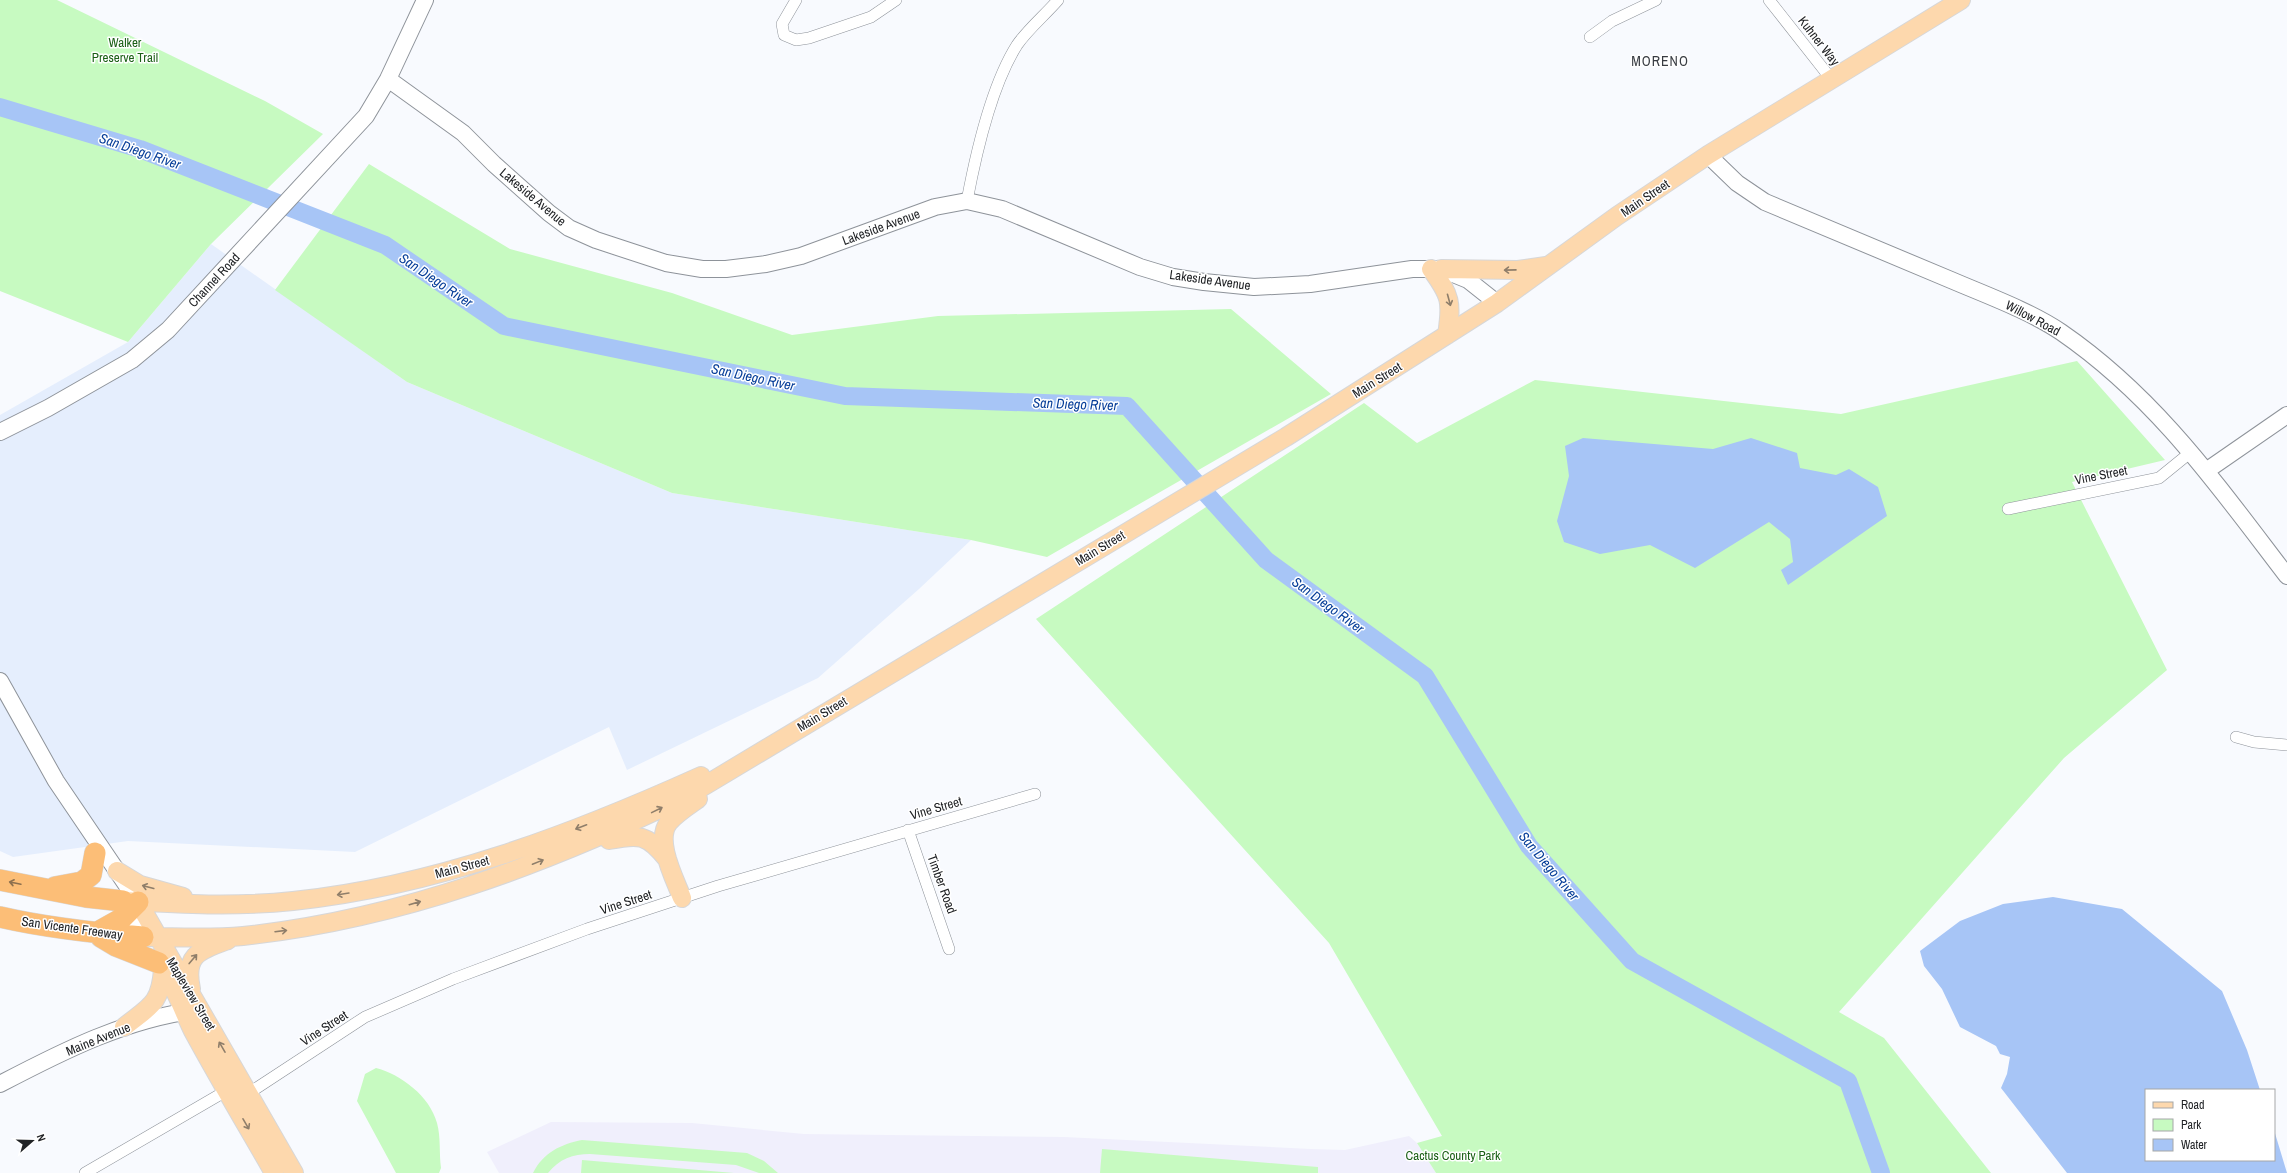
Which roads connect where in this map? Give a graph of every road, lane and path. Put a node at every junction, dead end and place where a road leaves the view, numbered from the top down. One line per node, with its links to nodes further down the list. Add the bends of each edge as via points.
1 (425, 0): 9 (main road)
2 (796, 0): 3 (street, via 782,24 784,35 796,40 872,17)
3 (896, 0)
4 (1058, 0): 12 (street, via 1018,44 1002,71 976,154)
5 (1656, 0): 8 (street, via 1612,21)
6 (1769, 0): 10 (street, Kuhner Way)
7 (1961, 0): 10 (main road, Main Street)
8 (1590, 37)
9 (388, 79): 12 (main road, Lakeside Avenue, via 463,133 494,164 569,228 596,240 666,263 702,269 766,264 802,256 935,207); 18 (main road, Channel Road, via 366,116 332,155 168,330 132,360)
10 (1832, 80): 11 (main road, Main Street)
11 (1708, 155): 13 (main road, Main Street); 19 (main road, Willow Road, via 1736,183 1765,202 2006,304 2060,331 2114,372 2152,407)
12 (967, 200): 14 (main road, Lakeside Avenue, via 1002,209 1140,267 1173,277 1204,282 1254,287 1310,284 1412,269)
13 (1549, 266): 14 (main road, one-way to 14, via 1518,270); 15 (main road, Main Street)
14 (1436, 269): 15 (main road, Lakeside Avenue, via 1468,280); 16 (main road, one-way to 16, via 1450,301)
15 (1497, 303): 16 (main road, Main Street)
16 (1447, 335): 25 (main road, Main Street, via 1286,437)
17 (2287, 415): 20 (main road)
18 (0, 432)
19 (2191, 452): 20 (main road, Willow Road); 21 (street, Vine Street, via 2159,478)
20 (2206, 471): 22 (main road, Willow Road)
21 (2008, 509)
22 (2287, 576)
23 (0, 681): 28 (main road, Mapleview Street)
24 (2236, 737): 26 (street, via 2254,742)
25 (780, 740): 30 (main road, Main Street, one-way to 25, via 689,795); 32 (main road, via 669,822 664,830); 37 (main road, Main Street, one-way to 37, via 618,813 509,854 409,882 292,901)
26 (2287, 745)
27 (1035, 794): 29 (street, Vine Street)
28 (81, 820): 31 (main road, Mapleview Street, via 82,831); 33 (main road, Mapleview Street)
29 (908, 830): 36 (street, Vine Street); 43 (street, Timber Road)
30 (574, 848): 32 (main road, via 638,836 648,839 657,846); 42 (main road, Main Street, one-way to 30, via 311,927 378,914 515,872)
31 (95, 853): 35 (highway, via 91,875 82,882); 38 (main road, Mapleview Street)
32 (667, 860): 36 (main road)
33 (117, 871): 37 (main road, one-way to 33, via 180,895 138,884); 38 (main road, Mapleview Street)
34 (0, 880): 35 (highway, one-way to 34)
35 (40, 888): 38 (highway)
36 (682, 898): 49 (street, Vine Street, via 453,978 365,1017)
37 (193, 904): 38 (main road, Main Street); 41 (main road, via 161,918)
38 (130, 905): 40 (highway); 41 (main road, Mapleview Street)
39 (0, 917): 40 (highway, San Vicente Freeway, via 29,924)
40 (96, 933): 41 (highway, San Vicente Freeway); 44 (highway, via 116,946)
41 (151, 933): 42 (main road, Main Street); 44 (main road, Mapleview Street); 45 (main road, Mapleview Street)
42 (242, 936): 45 (main road, one-way to 42, via 188,971 190,962 201,951)
43 (949, 949)
44 (161, 966): 45 (main road, Mapleview Street); 46 (main road, via 160,992 155,1001)
45 (193, 1006): 46 (main road, Maine Avenue); 48 (main road, Mapleview Street, via 190,1024); 49 (main road, Mapleview Street, one-way to 45)
46 (124, 1027): 47 (main road, Maine Avenue, via 93,1038)
47 (0, 1084)
48 (226, 1091): 50 (street); 51 (main road, Mapleview Street, one-way to 51)
49 (249, 1093): 52 (main road, Mapleview Street)
50 (85, 1173)
51 (274, 1173)
52 (294, 1173)

